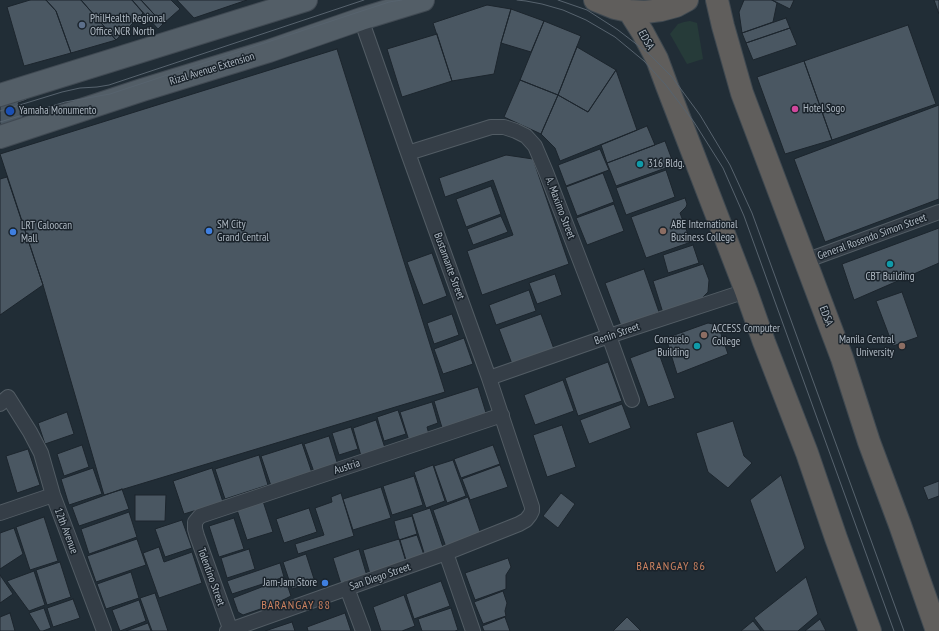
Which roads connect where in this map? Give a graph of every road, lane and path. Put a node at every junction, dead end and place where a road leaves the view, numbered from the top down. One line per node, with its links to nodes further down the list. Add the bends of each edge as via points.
1 (306, 0): 8 (main road)
2 (423, 0): 7 (main road, Rizal Avenue Extension)
3 (596, 0): 6 (highway)
4 (687, 0): 6 (highway, via 661,10)
5 (717, 0): 12 (highway, EDSA, via 742,93)
6 (629, 12): 13 (highway, EDSA, via 657,59)
7 (361, 19): 9 (main road, Rizal Avenue Extension, via 275,50); 10 (street, Bustamante Street)
8 (0, 95)
9 (0, 137)
10 (408, 153): 14 (street, A. Maximo Street, via 491,127 516,130 526,136 535,146 546,172); 15 (street, Bustamante Street)
11 (939, 212): 12 (street, General Rosendo Simon Street)
12 (805, 261): 30 (highway, EDSA, via 842,358 869,442)
13 (746, 291): 14 (street, Benin Street); 29 (highway, EDSA)
14 (609, 336): 15 (street, Benin Street); 16 (street, A. Maximo Street)
15 (489, 378): 18 (street, Bustamante Street)
16 (632, 400)
17 (0, 404): 19 (street, 12th Avenue, via 8,397 30,432 40,453)
18 (502, 416): 21 (street, Bustamante Street, via 532,507); 22 (street, Austria, via 205,514)
19 (53, 495): 20 (street); 25 (street, 12th Avenue)
20 (0, 512)
21 (530, 515): 23 (street, San Diego Street, via 519,524)
22 (195, 522): 26 (street, Tolentino Street, via 197,536)
23 (446, 554): 24 (street, San Diego Street); 28 (street)
24 (347, 588): 26 (street, San Diego Street); 27 (street)
25 (104, 631)
26 (229, 631)
27 (363, 631)
28 (473, 631)
29 (870, 631)
30 (937, 631)

